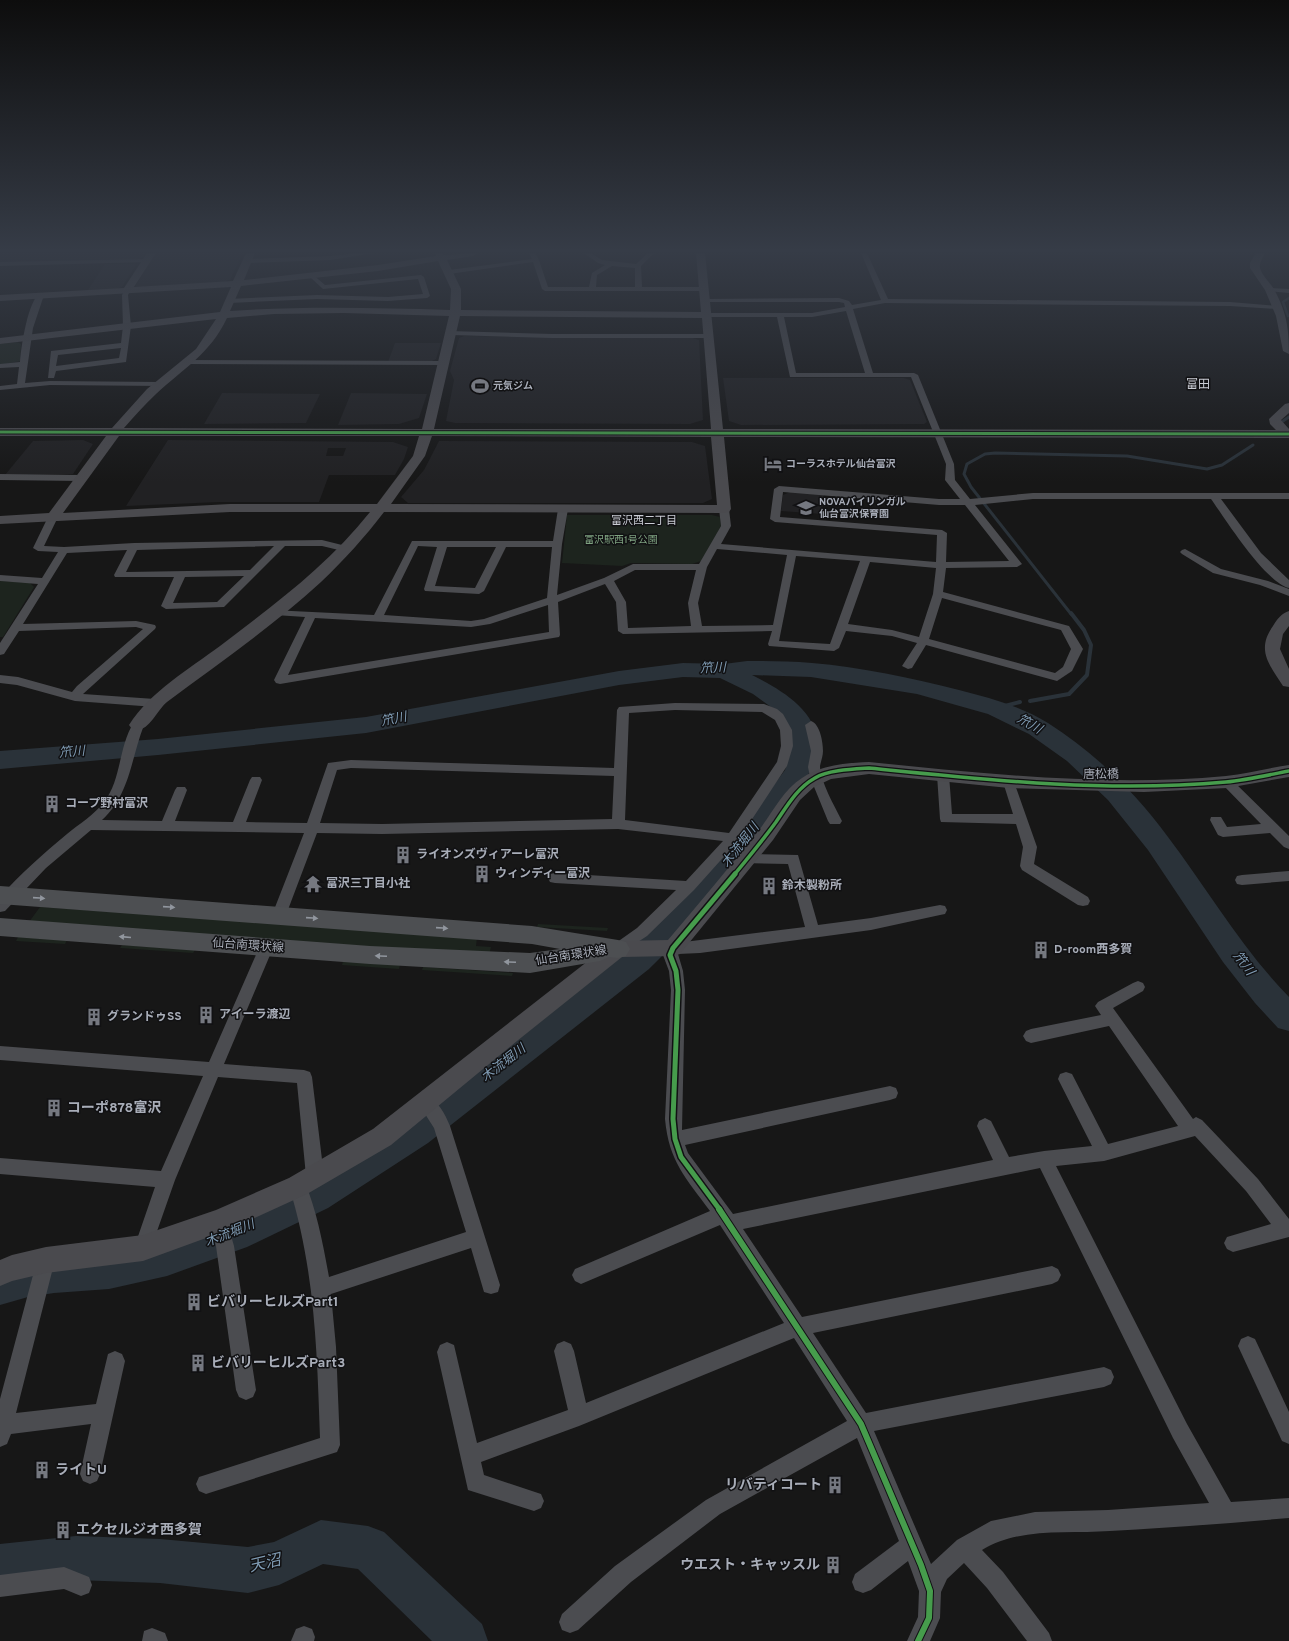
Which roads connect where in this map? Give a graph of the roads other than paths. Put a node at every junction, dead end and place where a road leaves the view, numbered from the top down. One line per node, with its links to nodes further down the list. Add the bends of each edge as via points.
1 (29, 330): 12 (street)
2 (97, 330): 12 (street)
3 (127, 330): 14 (street)
4 (214, 330): 16 (street, via 207,343)
5 (453, 330): 10 (street)
6 (707, 330): 11 (street)
7 (783, 330): 21 (street, via 793,375)
8 (856, 330): 21 (street)
9 (1284, 330): 15 (street)
10 (452, 333): 11 (street); 17 (street)
11 (708, 336): 30 (street)
12 (27, 338): 13 (street); 18 (street)
13 (0, 340)
14 (125, 345): 20 (street, via 123,360); 20 (street, via 54,353)
15 (1289, 351)
16 (187, 362): 17 (street); 23 (street)
17 (444, 363): 29 (street)
18 (24, 364): 19 (street); 24 (street)
19 (0, 366)
20 (52, 369): 22 (street)
21 (870, 375): 31 (street, via 914,375)
22 (50, 384): 23 (street); 24 (street)
23 (160, 384): 28 (street)
24 (21, 386): 25 (street)
25 (0, 388)
26 (1289, 407): 32 (street, via 1275,419 1276,424)
27 (0, 432): 28 (street)
28 (116, 432): 29 (street); 34 (street)
29 (427, 432): 30 (street); 38 (street, via 419,456)
30 (718, 433): 31 (street); 40 (street)
31 (938, 433): 32 (street); 37 (street, via 950,464 950,480)
32 (1288, 434)
33 (0, 477): 34 (street)
34 (81, 478): 41 (street)
35 (1214, 496): 36 (street); 37 (street, via 1033,496); 61 (street, via 1250,548)
36 (1289, 496)
37 (970, 502): 54 (street, via 1017,564); 54 (street, via 939,502 779,489 775,519 942,532)
38 (382, 508): 39 (street); 41 (street, via 230,508); 49 (street)
39 (563, 508): 40 (street); 46 (street)
40 (724, 509): 48 (street, via 726,526)
41 (53, 516): 42 (street); 50 (street, via 38,548)
42 (0, 520)
43 (282, 544): 47 (street); 49 (street, via 322,543); 56 (street)
44 (444, 544): 45 (street); 45 (street, via 429,589 479,591); 68 (street, via 415,543)
45 (502, 544): 46 (street)
46 (557, 544): 64 (street)
47 (134, 546): 50 (street); 57 (street, via 119,575)
48 (715, 546): 51 (street); 55 (street)
49 (347, 549): 65 (street)
50 (64, 550): 60 (street)
51 (792, 552): 53 (street); 71 (street)
52 (1185, 552): 62 (street, via 1217,572 1264,583)
53 (866, 559): 54 (street); 69 (street)
54 (941, 565): 63 (street)
55 (702, 568): 59 (street, via 633,567); 72 (street, via 693,603)
56 (253, 573): 57 (street); 57 (street, via 220,605 166,606)
57 (181, 574)
58 (0, 578): 60 (street)
59 (608, 580): 64 (street); 72 (street, via 622,602 623,631)
60 (45, 581): 70 (street)
61 (1289, 584)
62 (1289, 593)
63 (938, 594): 73 (street); 73 (street, via 1065,628 1077,649 1068,669 1057,677)
64 (553, 600): 66 (street, via 555,635 280,680); 68 (street, via 486,622 471,624)
65 (275, 612): 66 (street); 79 (street)
66 (311, 615): 68 (street)
67 (1289, 616): 77 (street, via 1273,635 1270,645)
68 (377, 618)
69 (842, 627): 71 (street, via 834,648 773,644); 73 (street, via 892,633)
70 (14, 628): 74 (street); 78 (street, via 136,624 151,627)
71 (778, 628): 72 (street)
72 (697, 630)
73 (923, 641): 75 (street)
74 (0, 652)
75 (908, 666)
76 (0, 679): 78 (street, via 18,681)
77 (1289, 682)
78 (75, 697): 79 (street)
79 (155, 703): 81 (street)
80 (811, 725): 85 (street, via 816,738)
81 (138, 727): 94 (street, via 121,786 109,806)
82 (1289, 771): 88 (street, 唐松橋)
83 (619, 772): 93 (street); 97 (street, via 350,764 332,766); 99 (street, via 623,710 691,706 770,710 785,725 788,748 783,763)
84 (943, 775): 85 (street, 唐松橋, via 869,768 850,769); 87 (street, 唐松橋); 90 (street, via 946,819)
85 (816, 777): 92 (street); 101 (street, via 791,799)
86 (256, 780): 96 (street)
87 (1009, 782): 88 (street, 唐松橋, via 1137,785); 90 (street)
88 (1227, 782): 98 (street)
89 (181, 790): 95 (street)
90 (1021, 819): 107 (street, via 1030,847 1028,866)
91 (1216, 820): 98 (street, via 1223,832)
92 (835, 821)
93 (618, 824): 97 (street); 99 (street)
94 (89, 825): 95 (street); 106 (street, via 69,839)
95 (166, 826): 96 (street)
96 (238, 827): 97 (street)
97 (312, 828): 109 (street)
98 (1272, 828): 100 (street)
99 (732, 839): 105 (street)
100 (1289, 844)
101 (747, 859): 111 (street, via 793,859); 113 (street)
102 (1289, 876): 104 (street)
103 (555, 878): 105 (street)
104 (1242, 880)
105 (689, 886): 114 (street)
106 (3, 899): 109 (main road, 仙台南環状線, one-way to 109)
107 (1083, 901)
108 (940, 910): 111 (street, via 871,924)
109 (279, 915): 114 (main road, 仙台南環状線, one-way to 114, via 532,935)
110 (0, 927): 112 (main road, 仙台南環状線, one-way to 110)
111 (813, 932): 113 (street, via 700,947)
112 (266, 948): 114 (main road, 仙台南環状線, one-way to 112, via 530,963); 119 (street)
113 (669, 948): 114 (street); 125 (street, via 676,971 678,990 673,1119)
114 (625, 949): 122 (street, via 473,1063)
115 (1138, 987): 116 (street, via 1103,1006)
116 (1112, 1019): 117 (street); 124 (street)
117 (1031, 1036)
118 (0, 1053): 119 (street)
119 (213, 1070): 130 (street); 131 (street, via 304,1077)
120 (1066, 1078): 126 (street)
121 (890, 1093): 125 (street)
122 (429, 1106): 131 (street); 135 (street, via 442,1126)
123 (985, 1126): 129 (street)
124 (1191, 1130): 126 (street); 133 (street, via 1196,1125)
125 (675, 1139): 132 (street, via 681,1157)
126 (1104, 1154): 127 (street)
127 (1044, 1159): 129 (street); 161 (street, via 1180,1431)
128 (0, 1166): 130 (street)
129 (1004, 1166): 132 (street)
130 (166, 1180): 137 (street)
131 (305, 1185): 134 (street); 143 (street, via 307,1213)
132 (726, 1219): 140 (street); 144 (street)
133 (1288, 1228): 136 (street)
134 (222, 1232): 137 (street, via 183,1232); 150 (street)
135 (476, 1237): 142 (street); 143 (street)
136 (1233, 1243)
137 (143, 1248): 138 (street)
138 (45, 1264): 139 (street, via 12,1268); 154 (street)
139 (0, 1273)
140 (581, 1275)
141 (1052, 1275): 144 (street)
142 (491, 1284)
143 (322, 1288): 158 (street, via 330,1445)
144 (798, 1327): 152 (street); 153 (street)
145 (1248, 1346): 155 (street)
146 (564, 1351): 152 (street)
147 (447, 1352): 156 (street)
148 (115, 1361): 151 (street)
149 (1104, 1377): 153 (street)
150 (246, 1390)
151 (104, 1413): 154 (street); 157 (street)
152 (579, 1416): 156 (street)
153 (861, 1424): 162 (street); 168 (street, via 713,1507 623,1574)
154 (2, 1431)
155 (1289, 1434)
156 (469, 1456): 159 (street, via 475,1483)
157 (90, 1474)
158 (206, 1484)
159 (534, 1501)
160 (1289, 1508): 161 (street)
161 (1226, 1513): 163 (street, via 1035,1523 991,1532)
162 (911, 1545): 164 (street); 167 (street)
163 (965, 1548): 167 (street, via 939,1571); 170 (street, via 995,1580)
164 (864, 1582)
165 (82, 1585): 166 (street, via 64,1578)
166 (0, 1586)
167 (930, 1591): 169 (street, via 929,1618)
168 (570, 1622)
169 (918, 1641)
170 (1041, 1641)

